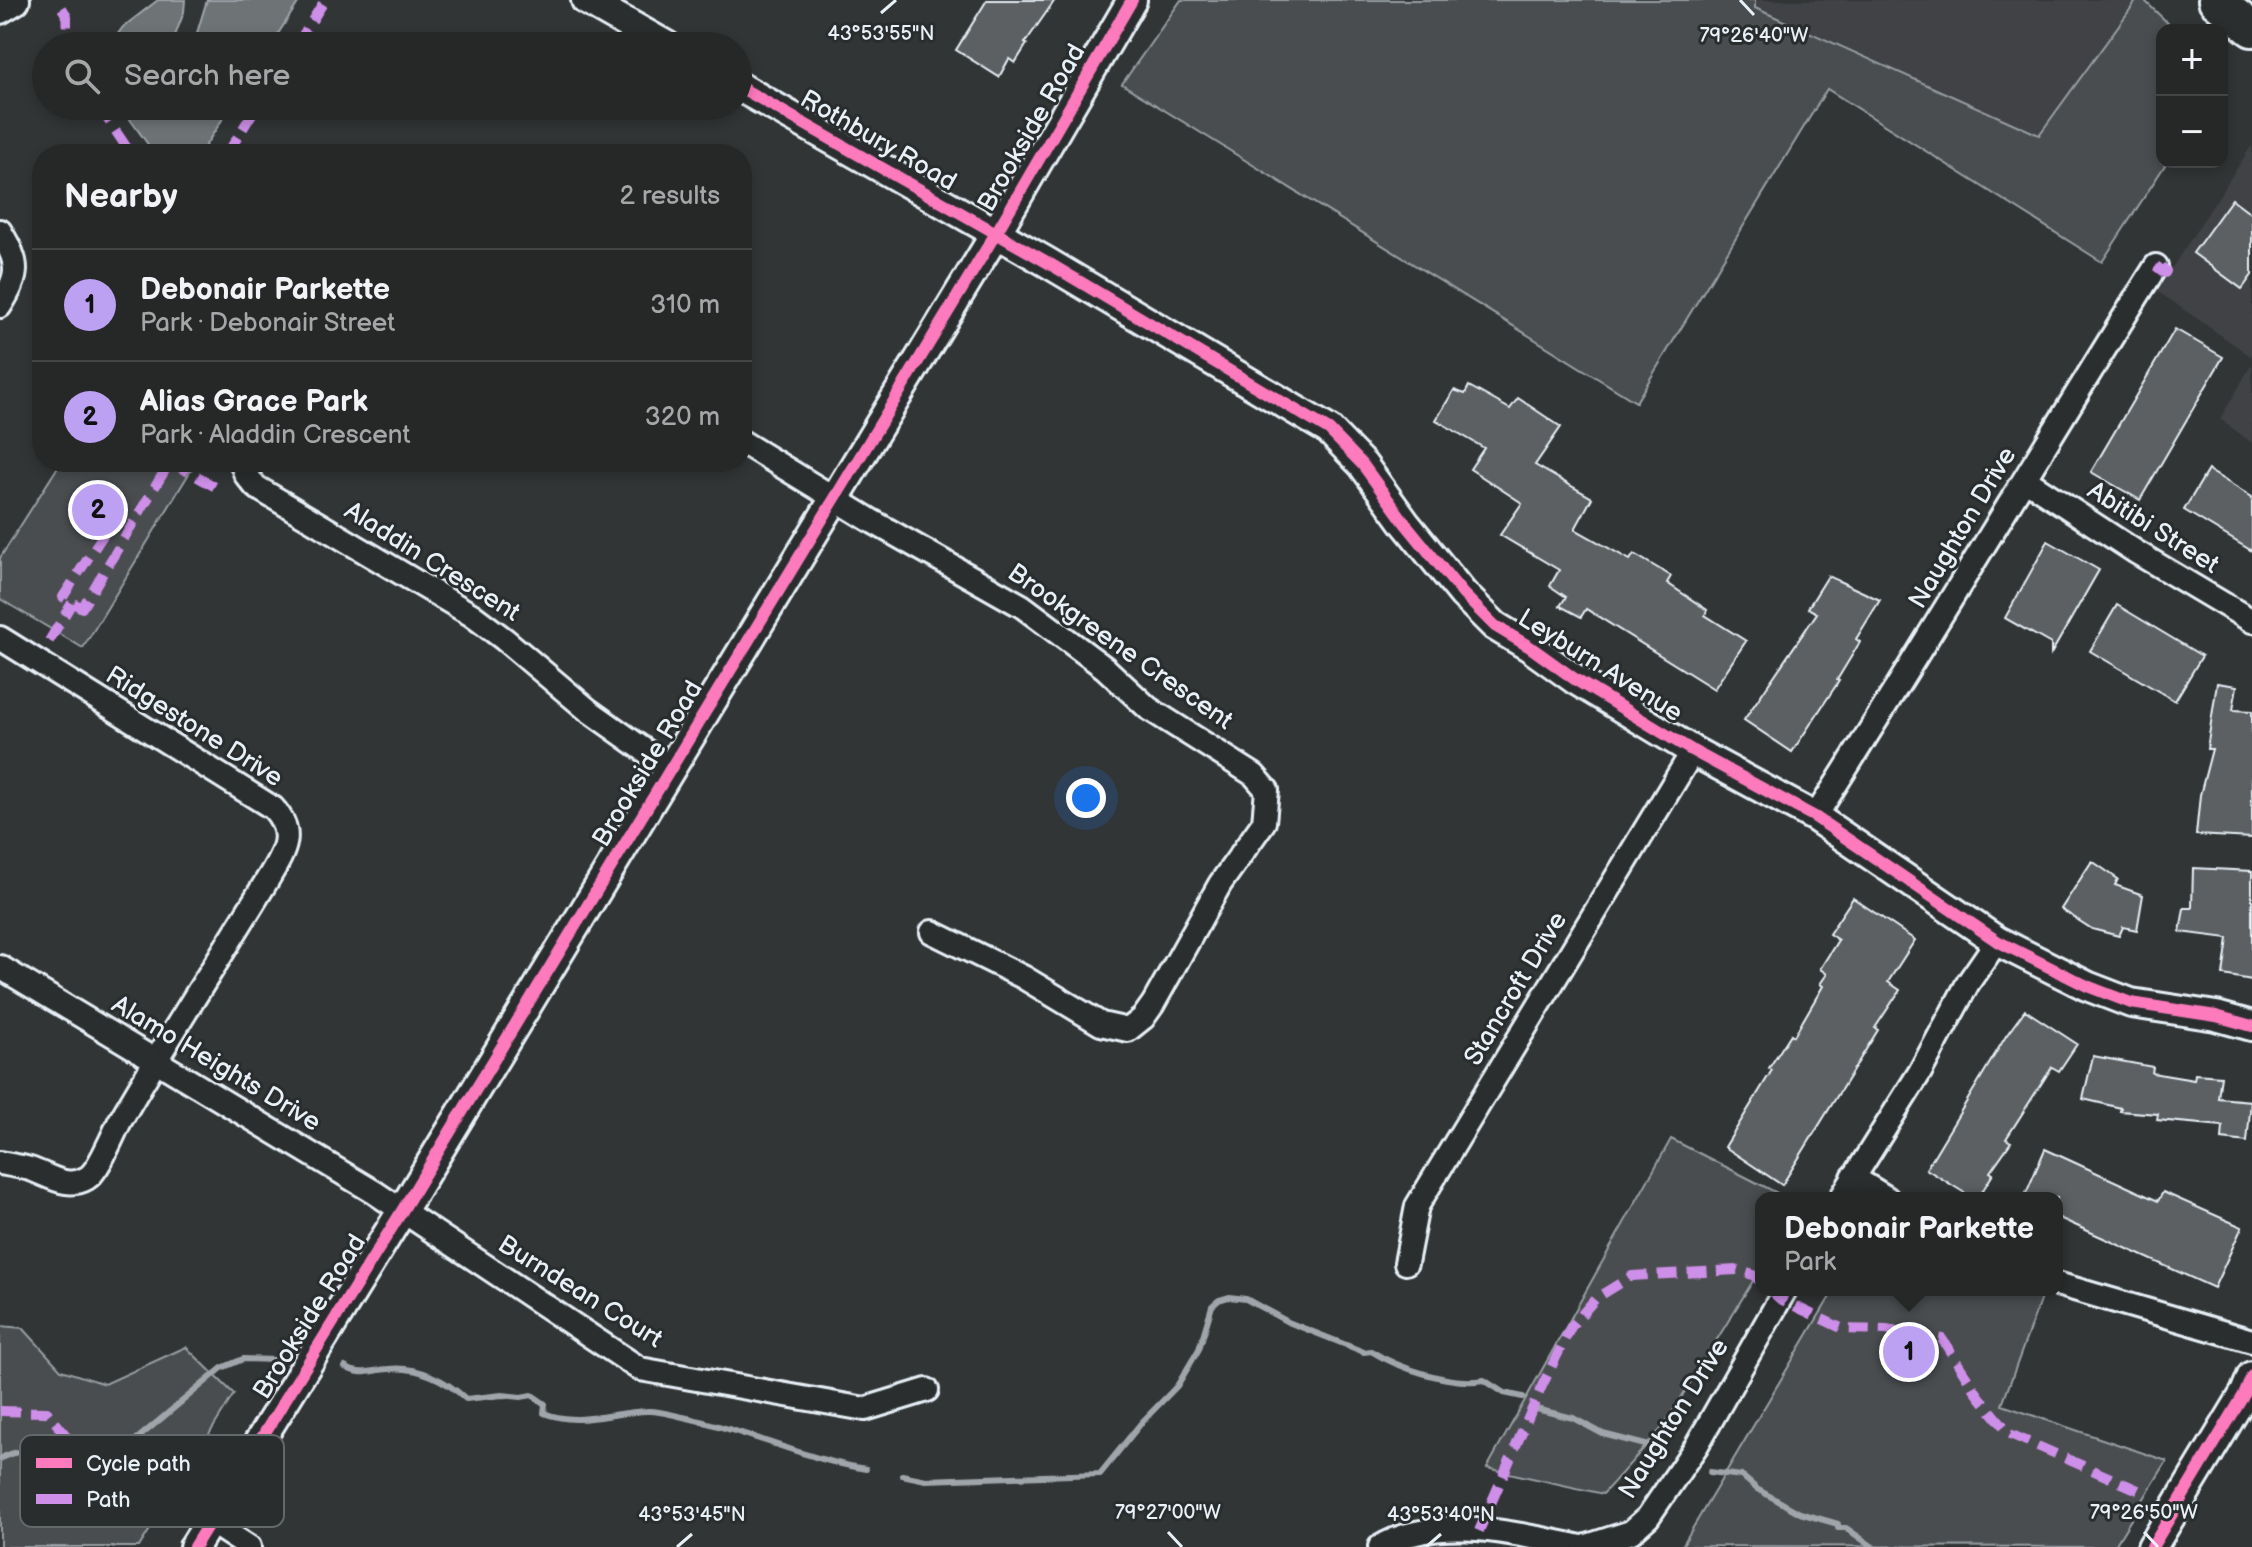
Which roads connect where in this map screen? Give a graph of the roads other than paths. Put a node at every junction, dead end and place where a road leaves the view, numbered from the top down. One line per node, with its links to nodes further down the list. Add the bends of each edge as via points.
1 (15, 0): 5 (street)
2 (586, 0): 7 (street)
3 (1132, 0): 10 (street, Brookside Road)
4 (2216, 0): 6 (main road)
5 (0, 9)
6 (2252, 29)
7 (642, 32)
8 (752, 94): 10 (street, Rothbury Road)
9 (0, 231): 12 (street, via 17,270)
10 (996, 233): 16 (street, Brookside Road); 19 (street, Leyburn Avenue, via 1329,430 1495,626)
11 (2156, 266): 15 (street, Naughton Drive)
12 (0, 306)
13 (752, 448): 16 (street)
14 (245, 472): 20 (street, Aladdin Crescent, via 256,487 472,615 588,710)
15 (2026, 480): 17 (street, Abitibi Street); 21 (street, Naughton Drive)
16 (833, 498): 20 (street, Brookside Road); 22 (street, Brookgreene Crescent, via 1022,606 1105,668 1148,708 1254,775 1267,790 1264,822 1220,884 1153,1004 1128,1030 1101,1024)
17 (2252, 621)
18 (0, 638): 26 (street, Ridgestone Drive, via 273,808 282,819 282,856)
19 (1693, 751): 21 (street, Leyburn Avenue); 32 (street, Stancroft Drive, via 1417,1206)
20 (671, 769): 31 (street, Brookside Road)
21 (1815, 817): 23 (street, Leyburn Avenue)
22 (932, 932)
23 (1997, 941): 25 (street, Leyburn Avenue, via 2131,1003); 28 (street)
24 (0, 967): 26 (street, Alamo Heights Drive)
25 (2252, 1026)
26 (157, 1061): 27 (street, via 105,1147 98,1169 87,1178 57,1181); 31 (street, Alamo Heights Drive)
27 (0, 1163)
28 (1853, 1177): 29 (street); 30 (street)
29 (1844, 1192)
30 (1877, 1192)
31 (402, 1211): 37 (street, Burndean Court, via 640,1369 865,1409); 38 (street, Brookside Road)
32 (1406, 1263)
33 (2063, 1286): 35 (street)
34 (1782, 1296): 44 (street, Naughton Drive, via 1697,1445 1648,1517 1631,1532)
35 (2252, 1341)
36 (2252, 1376): 45 (street)
37 (927, 1390)
38 (263, 1435)
39 (206, 1527): 41 (street, Brookside Road)
40 (218, 1527): 42 (street)
41 (194, 1547)
42 (249, 1547)
43 (1380, 1547): 44 (street, Naughton Drive, via 1416,1533 1451,1529)
44 (1583, 1547)
45 (2152, 1547)

